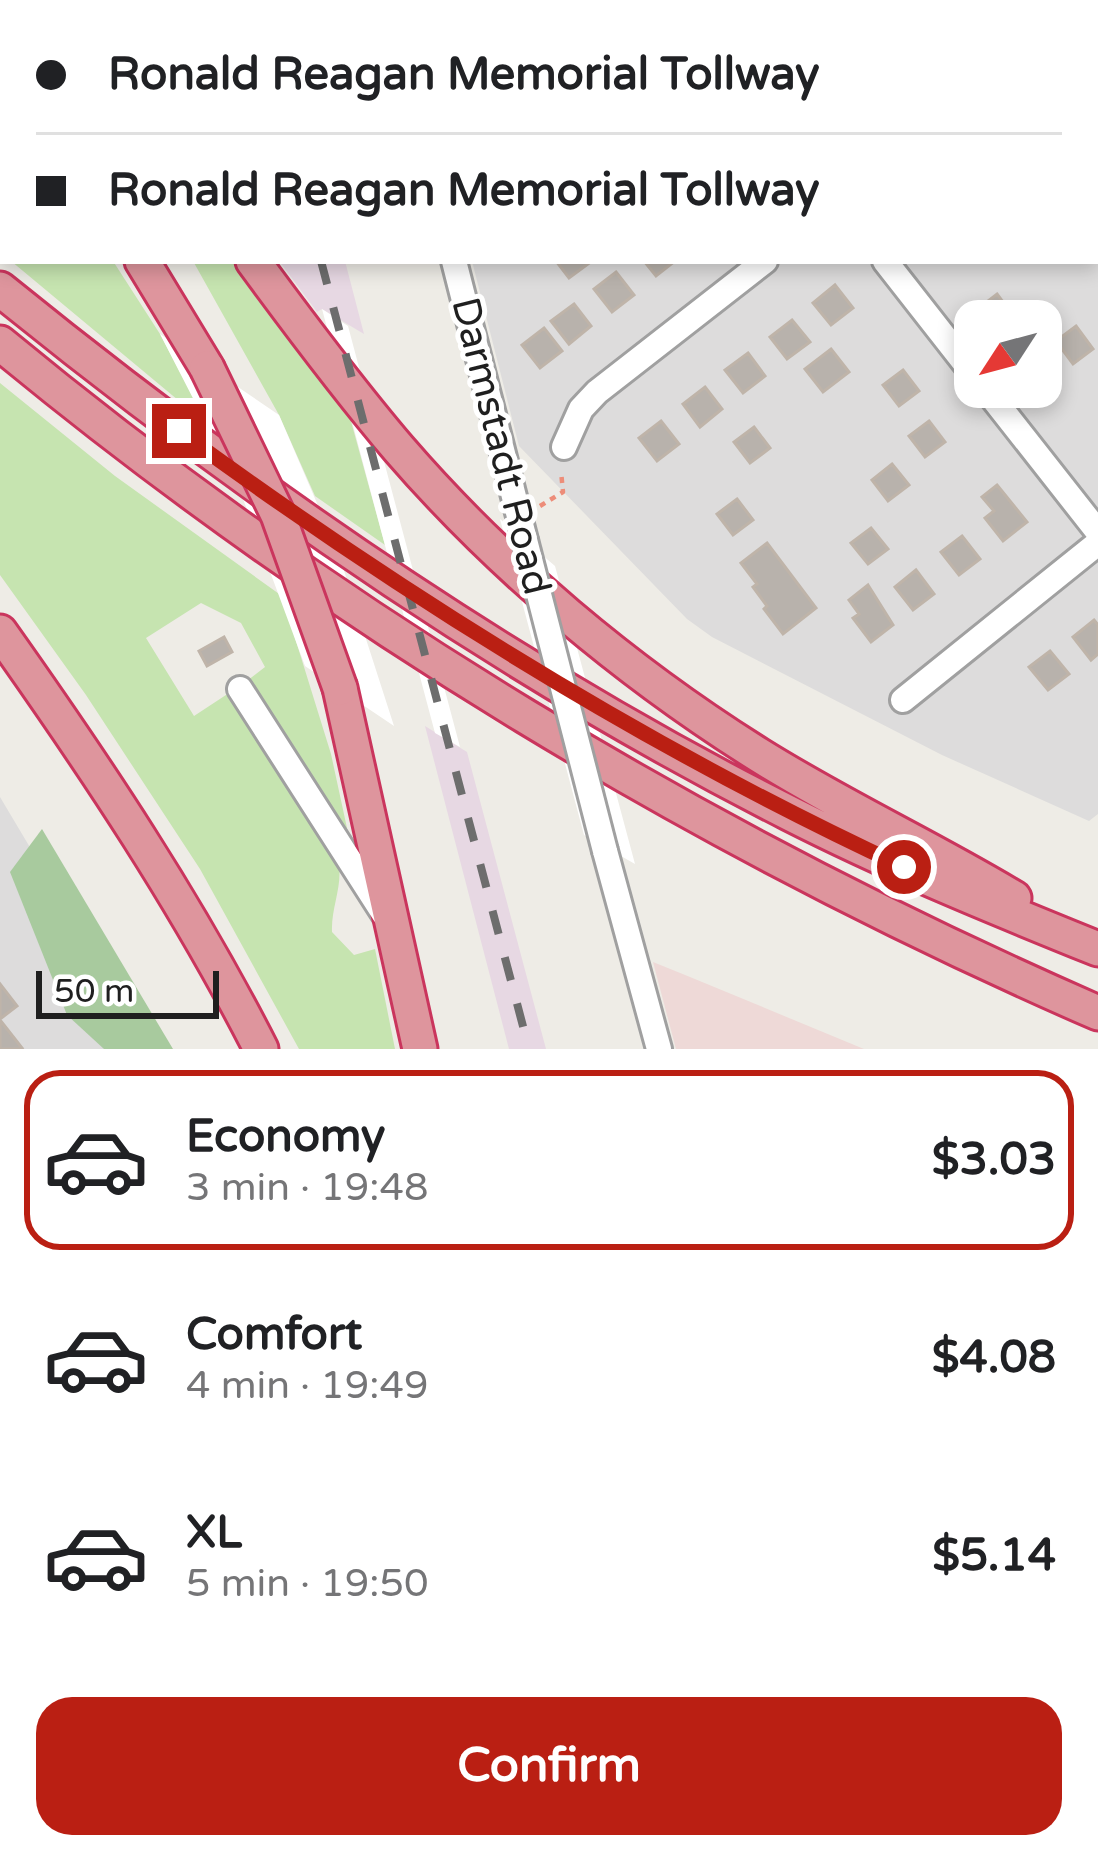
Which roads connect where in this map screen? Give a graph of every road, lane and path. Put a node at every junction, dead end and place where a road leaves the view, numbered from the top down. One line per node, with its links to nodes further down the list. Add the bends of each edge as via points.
1 (144, 264): 10 (highway)
2 (170, 264): 10 (highway, via 198,310)
3 (255, 264): 20 (highway, via 401,452 581,623 758,754)
4 (455, 264): 24 (street, Darmstadt Road, bridge)
5 (761, 264): 12 (street, via 597,392)
6 (887, 264): 9 (street)
7 (0, 289): 20 (highway, via 268,495 578,697 789,814)
8 (0, 343): 21 (highway, via 242,531 536,723 833,887)
9 (954, 349)
10 (206, 368): 19 (highway, bridge, via 278,514 340,688)
11 (1001, 408): 14 (street)
12 (564, 447): 13 (path, via 563,492)
13 (537, 508)
14 (1098, 532)
15 (1098, 543): 18 (street)
16 (0, 632): 22 (highway, via 141,840)
17 (240, 688): 19 (street)
18 (903, 700)
19 (397, 934): 23 (highway)
20 (1098, 949)
21 (1098, 1013)
22 (261, 1049)
23 (420, 1049)
24 (659, 1049)

